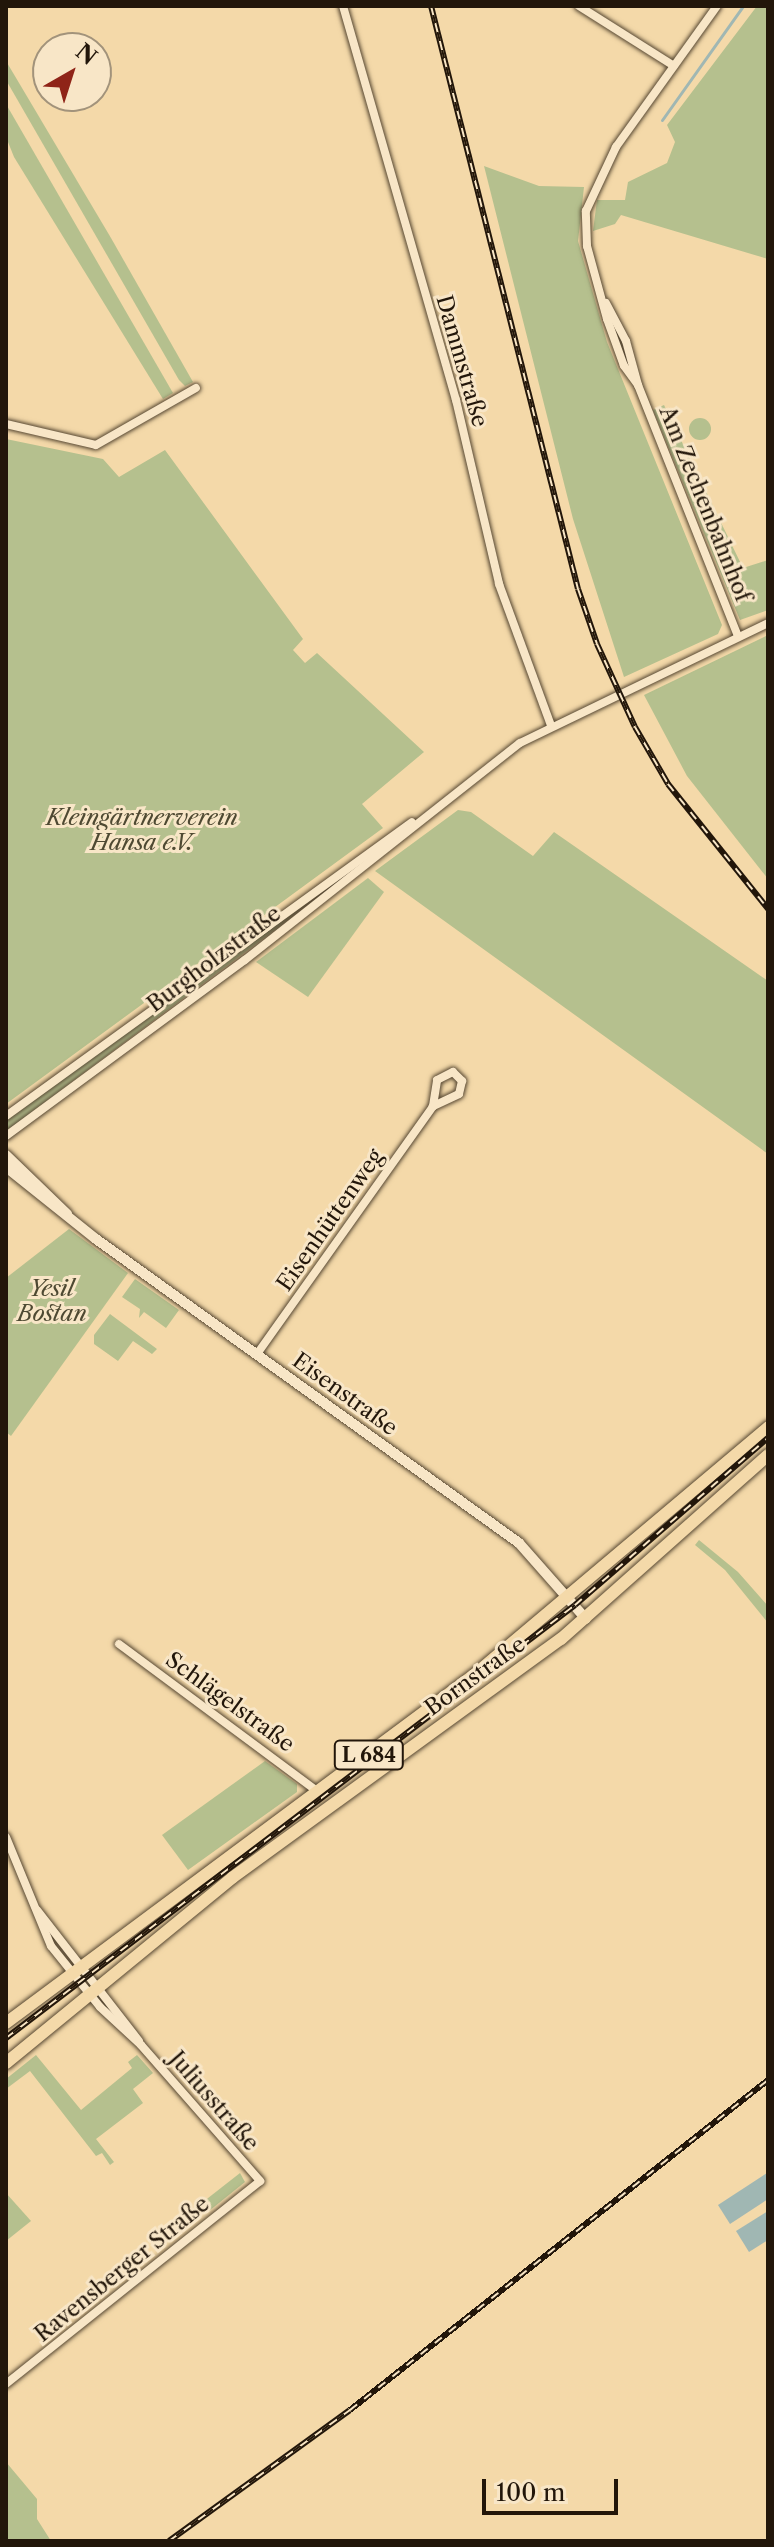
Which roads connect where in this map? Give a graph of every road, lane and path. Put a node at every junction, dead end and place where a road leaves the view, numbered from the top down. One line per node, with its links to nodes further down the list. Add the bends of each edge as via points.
1 (343, 6): 9 (street, Dammstraße, via 456,400 499,584)
2 (579, 6): 4 (street)
3 (717, 6): 4 (street, Am Zechenbahnhof)
4 (674, 66): 8 (street, Am Zechenbahnhof, via 616,147 591,196 587,246)
5 (196, 388): 6 (street, via 96,445)
6 (6, 424)
7 (768, 623): 8 (street, Burgholzstraße)
8 (738, 636): 9 (street, Burgholzstraße)
9 (551, 725): 10 (street, Burgholzstraße)
10 (388, 842): 12 (street, Burgholzstraße); 13 (street, Burgholzstraße)
11 (433, 1106): 11 (street, Eisenhüttenweg, via 459,1094 462,1081 453,1072 437,1080); 17 (street, Eisenhüttenweg)
12 (6, 1116)
13 (6, 1136)
14 (6, 1155): 16 (street, Eisenstraße)
15 (6, 1167): 16 (street, Eisenstraße)
16 (68, 1216): 17 (street, Eisenstraße)
17 (257, 1354): 20 (street, Eisenstraße, via 519,1543)
18 (768, 1427): 20 (main road, Bornstraße / L 684)
19 (768, 1455): 21 (main road, Bornstraße / L 684)
20 (569, 1597): 21 (street, Eisenstraße); 23 (main road, Bornstraße / L 684)
21 (586, 1619): 26 (main road, Bornstraße / L 684, via 224,1883)
22 (119, 1644): 23 (street, Schlägelstraße)
23 (318, 1792): 25 (main road, Bornstraße / L 684)
24 (6, 1837): 25 (street, Juliusstraße, via 51,1946)
25 (77, 1968): 26 (street, Juliusstraße); 27 (main road, Bornstraße / L 684)
26 (96, 1992): 28 (main road, Bornstraße / L 684); 29 (street, Juliusstraße)
27 (6, 2023)
28 (6, 2063)
29 (260, 2181): 30 (street, Ravensberger Straße)
30 (6, 2384)

